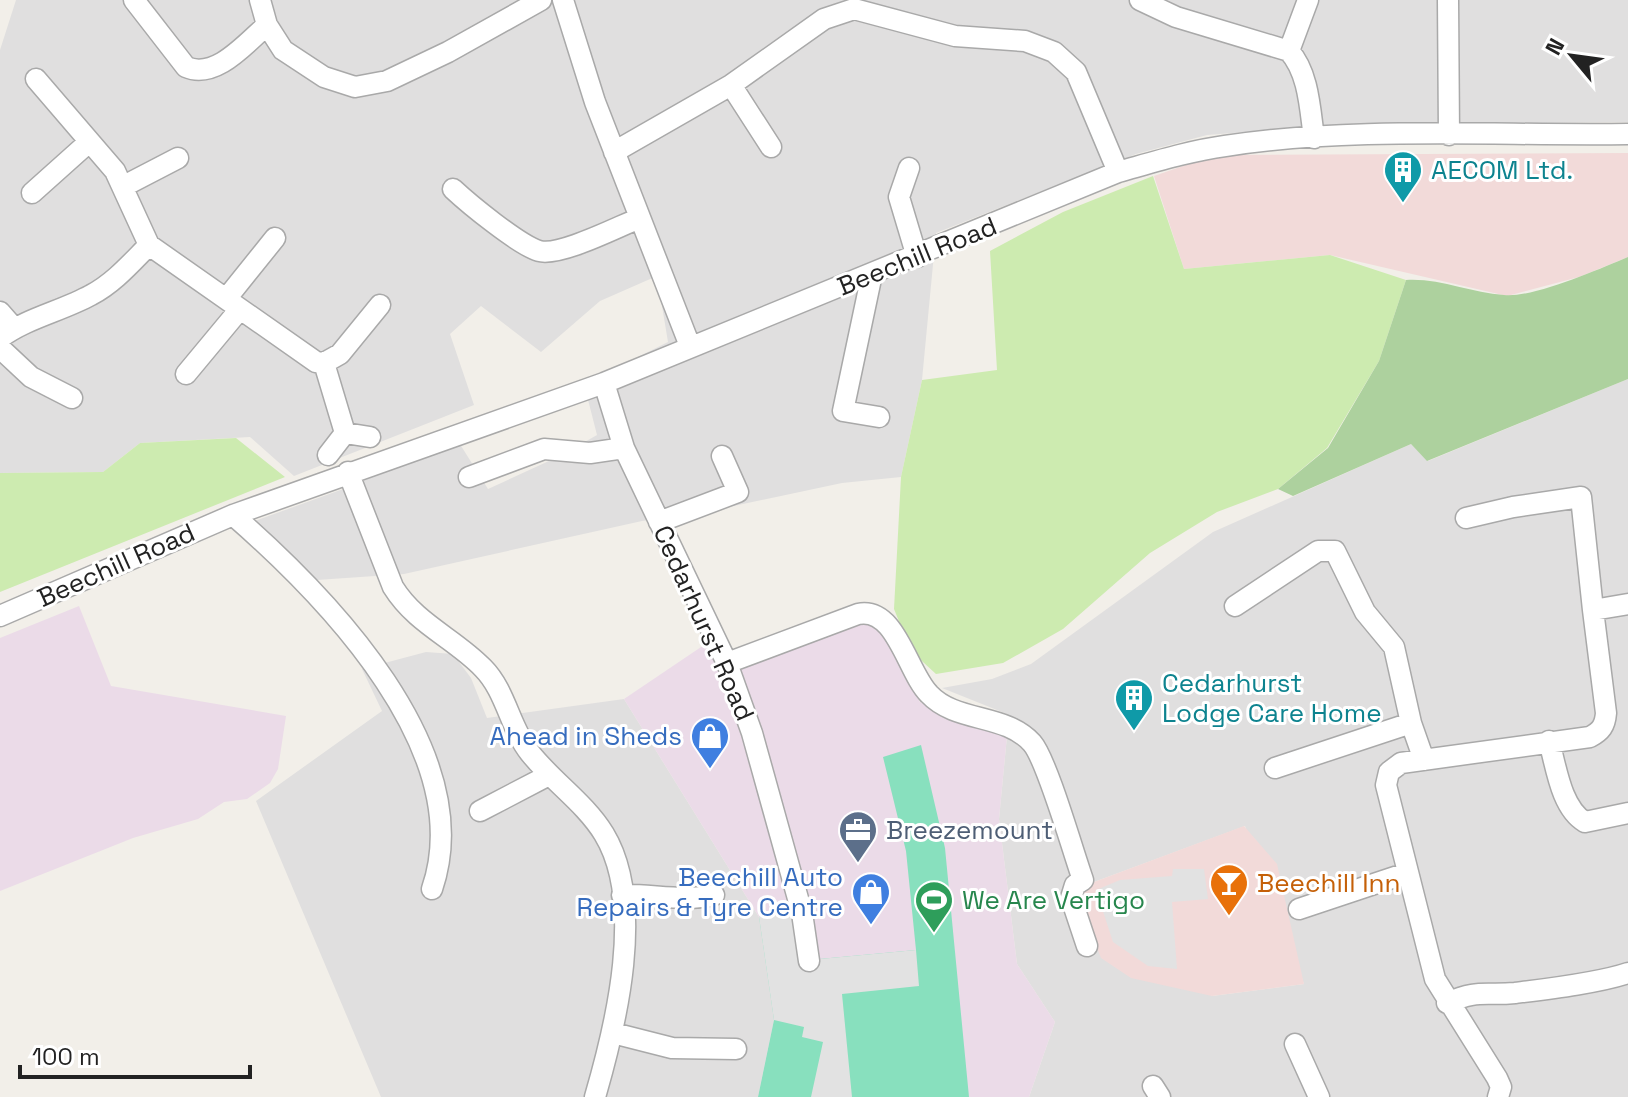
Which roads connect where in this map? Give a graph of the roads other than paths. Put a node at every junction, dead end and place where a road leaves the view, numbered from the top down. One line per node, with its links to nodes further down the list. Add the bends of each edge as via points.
1 (134, 0): 9 (street, via 194,71 218,66)
2 (260, 0): 9 (street)
3 (541, 0): 9 (street, via 371,87 339,83 297,62)
4 (563, 0): 18 (street)
5 (1140, 0): 10 (street, via 1176,17)
6 (1308, 0): 10 (street)
7 (1448, 0): 14 (street)
8 (854, 4): 12 (street); 21 (street, via 955,36 1025,41 1054,52 1076,72)
9 (267, 25)
10 (1289, 51): 15 (street, via 1301,69)
11 (36, 79): 16 (street)
12 (731, 85): 17 (street); 18 (street)
13 (1628, 134): 14 (street, Beechill Road)
14 (1449, 135): 15 (street, Beechill Road)
15 (1314, 138): 21 (street, Beechill Road, via 1225,146)
16 (89, 142): 22 (street); 24 (street)
17 (771, 147)
18 (614, 152): 25 (street)
19 (178, 158): 22 (street)
20 (909, 168): 28 (street, via 899,197)
21 (1118, 172): 28 (street, Beechill Road)
22 (124, 186): 27 (street)
23 (453, 189): 25 (street, via 539,251 555,251)
24 (32, 193)
25 (640, 218): 34 (street)
26 (275, 238): 30 (street)
27 (149, 245): 30 (street); 33 (street, via 102,288)
28 (917, 257): 29 (street, Beechill Road)
29 (872, 274): 34 (street, Beechill Road); 40 (street, via 843,411)
30 (233, 304): 36 (street, via 305,357); 37 (street)
31 (380, 305): 36 (street, via 340,354)
32 (0, 312): 33 (street)
33 (7, 333)
34 (690, 346): 38 (street, Beechill Road)
35 (0, 348): 39 (street, via 31,377)
36 (324, 363): 41 (street)
37 (186, 374)
38 (604, 383): 43 (street, Cedarhurst Road); 46 (street, Beechill Road)
39 (72, 398)
40 (879, 417)
41 (345, 433): 42 (street); 44 (street)
42 (370, 437)
43 (624, 448): 47 (street, via 609,453 544,449); 50 (street, Cedarhurst Road)
44 (328, 455)
45 (722, 456): 50 (street, via 738,492)
46 (348, 472): 48 (street, Beechill Road); 60 (street, via 404,604 491,677 516,731)
47 (469, 477)
48 (233, 515): 54 (street, Beechill Road); 64 (street, via 332,611 403,714 427,765 439,811 440,857)
49 (1466, 518): 53 (street, via 1581,497)
50 (659, 522): 55 (street, Cedarhurst Road)
51 (1628, 604): 53 (street)
52 (1235, 606): 56 (street, via 1318,551 1335,551 1365,612 1394,647)
53 (1593, 610): 57 (street, via 1605,724 1590,737)
54 (0, 616)
55 (727, 663): 68 (street, via 858,614 883,619 931,697 1008,726 1033,744 1083,880 1071,898); 69 (street, Cedarhurst Road, via 802,913)
56 (1411, 723): 58 (street); 59 (street)
57 (1549, 741): 58 (street); 62 (street, via 1577,818 1585,822)
58 (1424, 760): 63 (street, via 1401,763 1389,772 1386,785)
59 (1275, 768)
60 (549, 775): 61 (street); 65 (street, via 603,832 619,869)
61 (480, 811)
62 (1628, 813)
63 (1407, 873): 67 (street); 71 (street, via 1435,979)
64 (432, 889)
65 (622, 895): 66 (street); 72 (street, via 622,975)
66 (714, 895)
67 (1299, 909)
68 (1087, 946)
69 (809, 961)
70 (1628, 973): 71 (street, via 1511,993 1472,992)
71 (1447, 1003): 77 (street, via 1497,1078)
72 (613, 1033): 74 (street, via 672,1048); 75 (street)
73 (1295, 1044): 76 (street)
74 (736, 1049)
75 (595, 1097)
76 (1319, 1097)
77 (1498, 1097)

